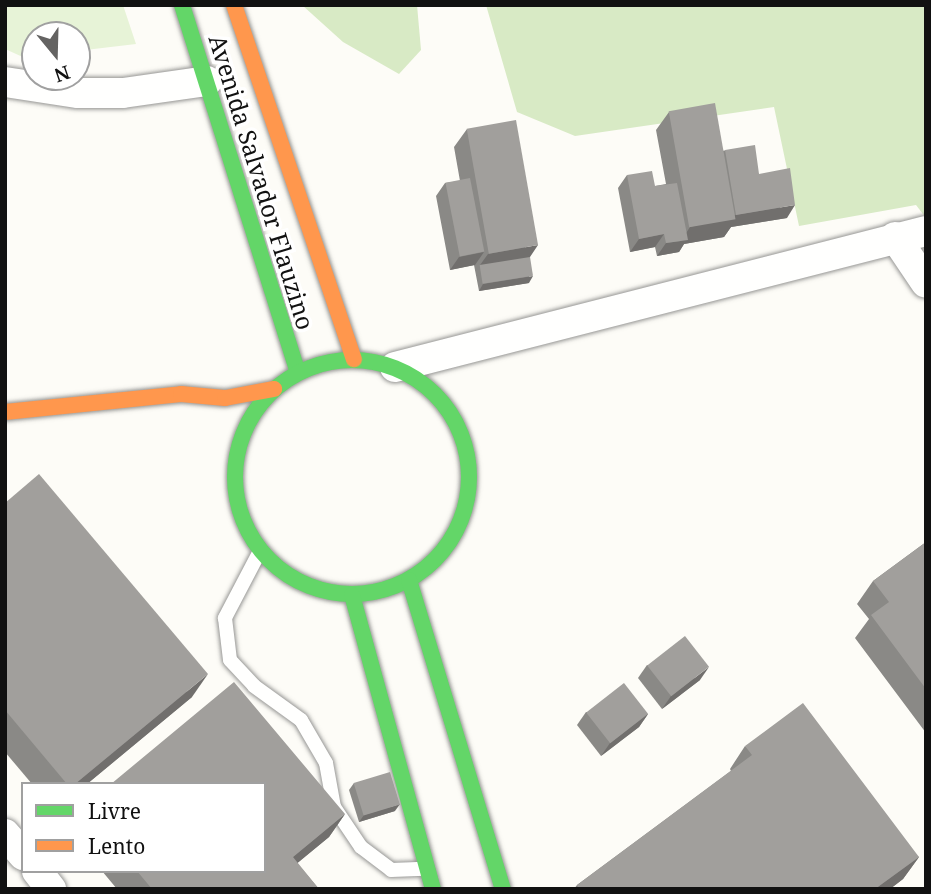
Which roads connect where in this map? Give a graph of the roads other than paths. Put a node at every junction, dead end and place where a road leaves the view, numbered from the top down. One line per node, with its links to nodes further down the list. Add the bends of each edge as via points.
1 (182, 5): 3 (street, Avenida Salvador Flauzino)
2 (234, 5): 8 (street, Avenida Salvador Flauzino)
3 (207, 81): 4 (street, via 123,93 78,93); 10 (street, Avenida Salvador Flauzino)
4 (5, 82)
5 (926, 231): 6 (street)
6 (894, 237): 7 (street); 9 (street)
7 (926, 283)
8 (354, 359): 9 (street); 10 (street)
9 (395, 367): 14 (street, via 424,383 448,407 463,436 470,468 468,502 456,533 436,560)
10 (298, 372): 11 (street)
11 (274, 389): 12 (street, via 225,398 181,394); 13 (street, via 251,417 238,450 234,485 242,520)
12 (5, 412)
13 (260, 551): 15 (street, via 285,574 317,589); 18 (lane, via 225,618 230,660 254,686 301,720 326,762 334,807 361,847 391,870)
14 (409, 580): 15 (street); 22 (street)
15 (352, 595): 18 (street)
16 (5, 834): 17 (street)
17 (21, 853)
18 (427, 869): 21 (street)
19 (39, 873): 20 (street)
20 (51, 889)
21 (433, 889)
22 (503, 889)

